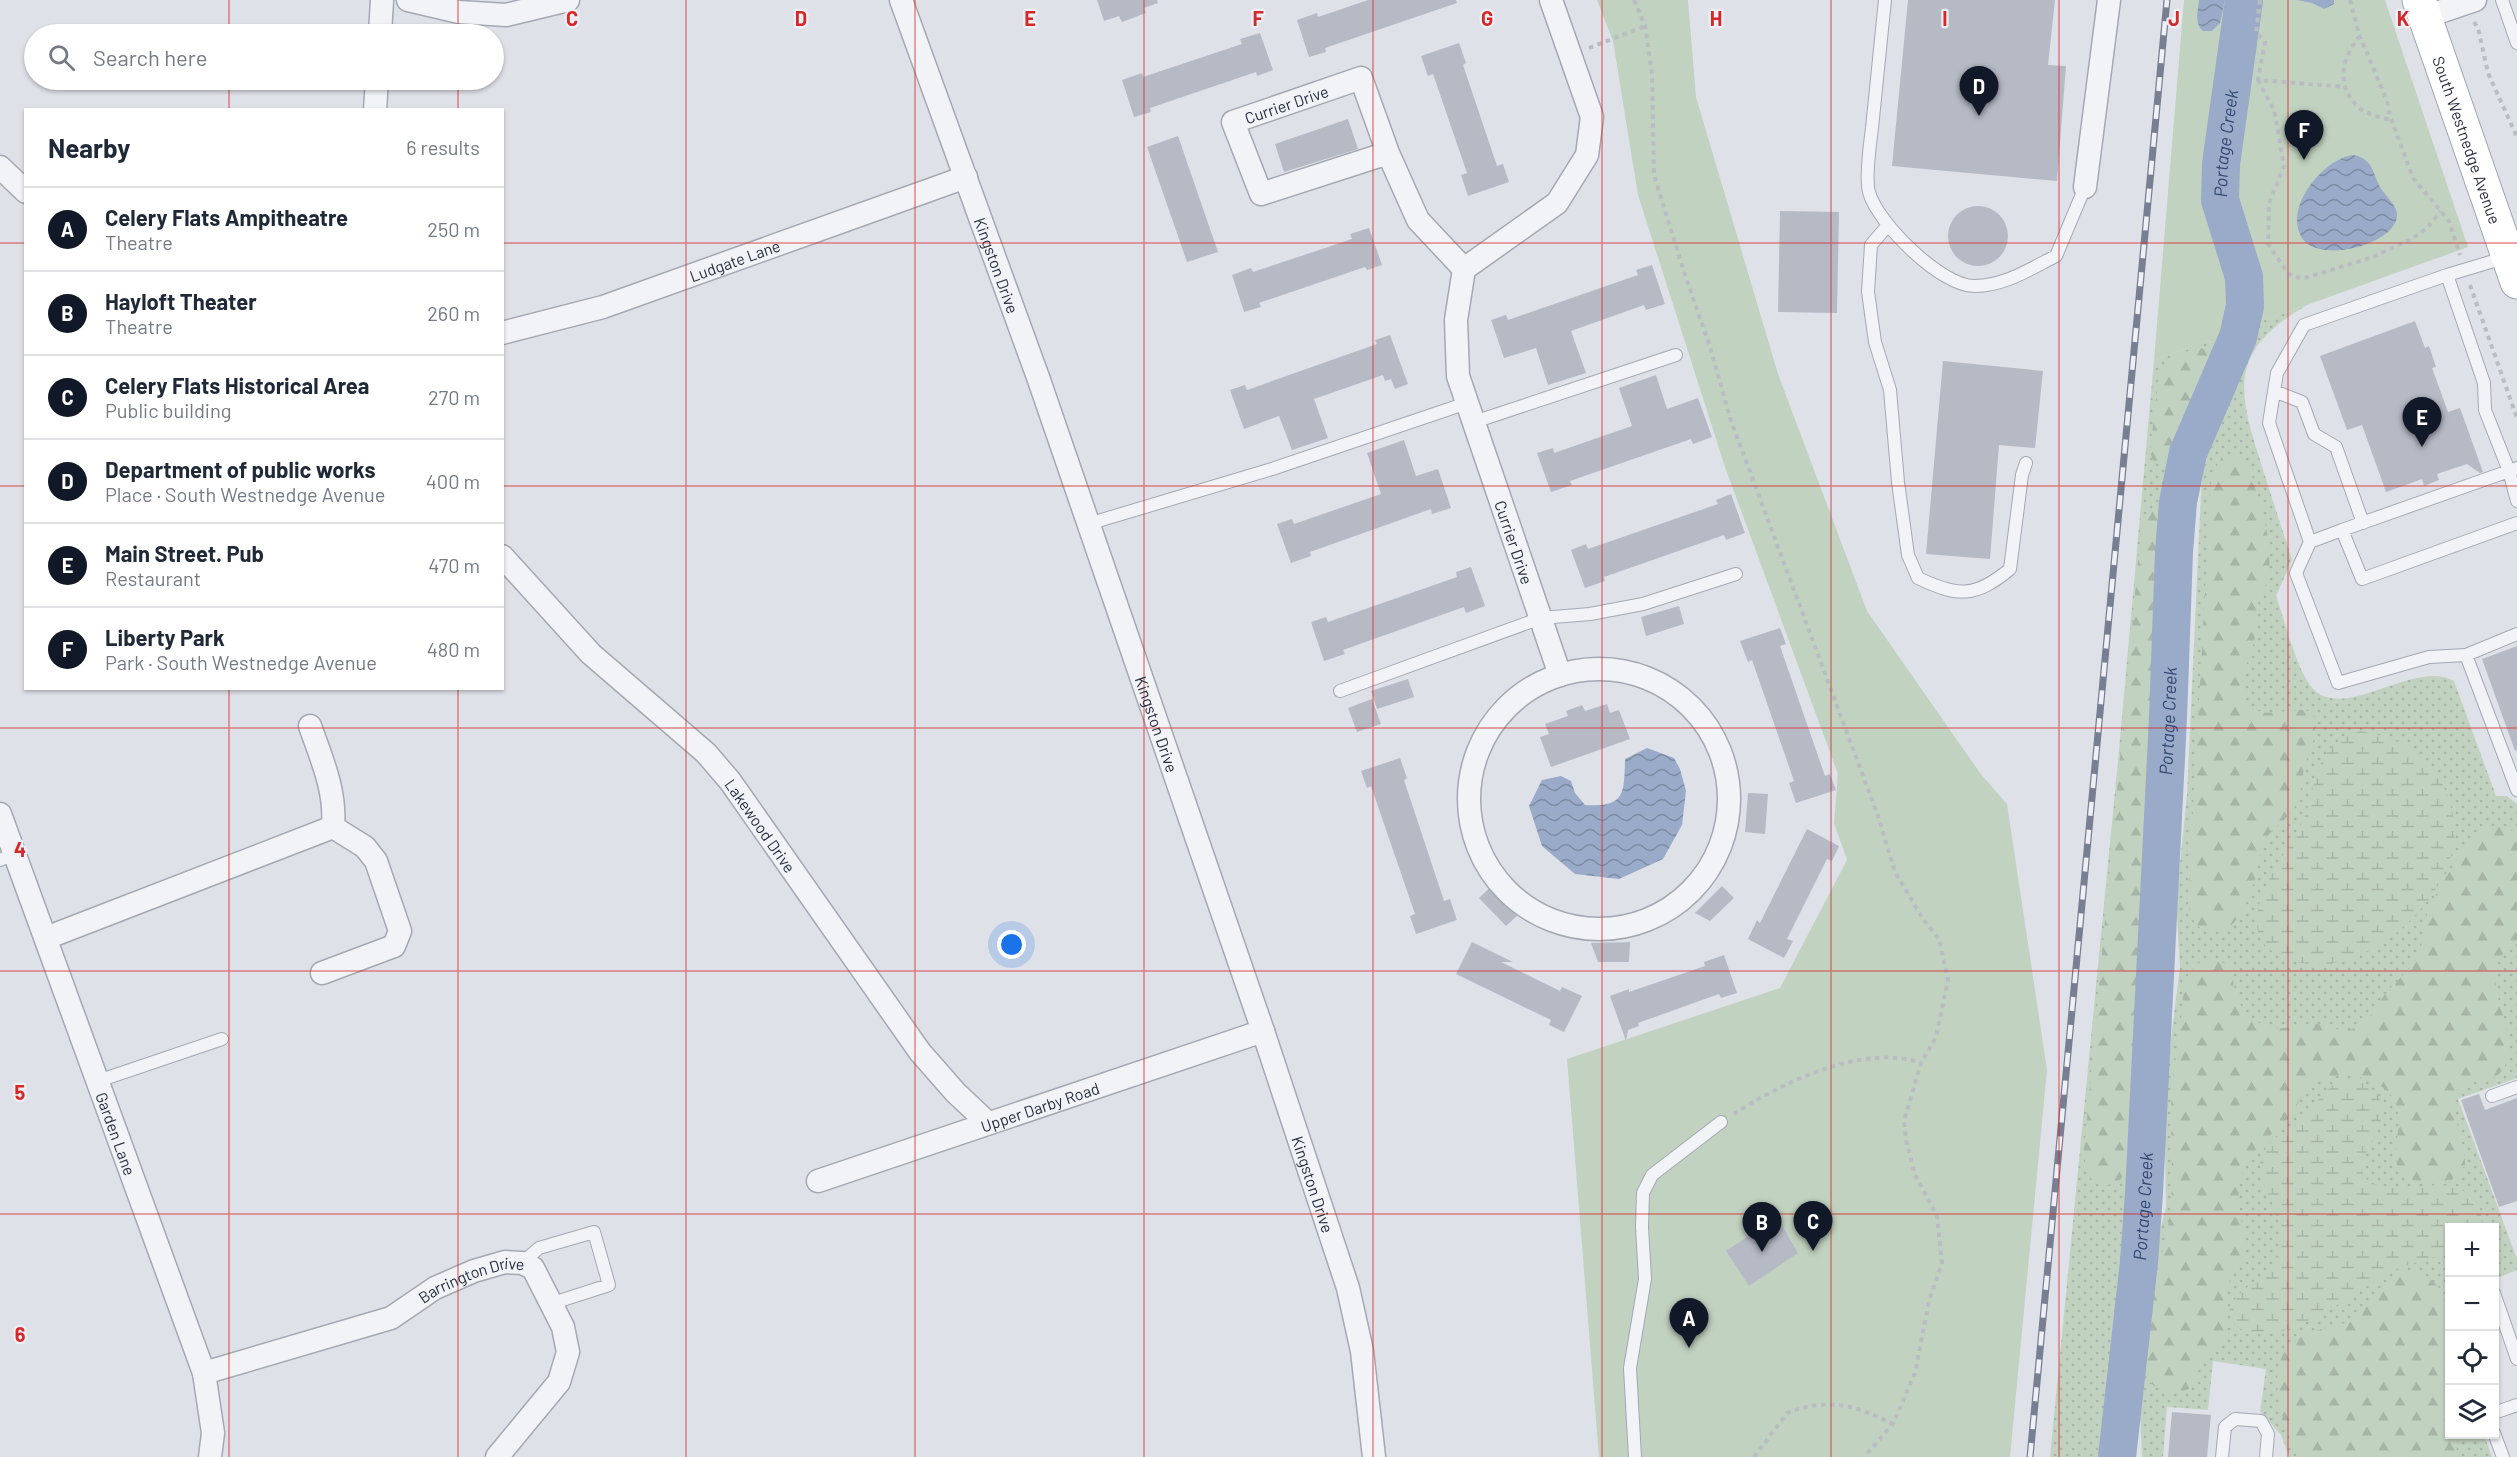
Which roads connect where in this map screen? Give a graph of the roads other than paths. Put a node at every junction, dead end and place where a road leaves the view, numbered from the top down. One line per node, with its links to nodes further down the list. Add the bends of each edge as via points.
1 (382, 0): 11 (street)
2 (408, 0): 3 (street, via 459,12 506,15)
3 (568, 0)
4 (902, 0): 17 (street, Kingston Drive)
5 (1551, 0): 21 (street, via 1592,117 1587,155 1557,203)
6 (1885, 0): 20 (lane, via 1869,154 1869,192)
7 (2109, 0): 18 (street)
8 (2502, 0): 12 (lane)
9 (2470, 2): 10 (street)
10 (2422, 9): 22 (main road, South Westnedge Avenue, via 2501,221)
11 (381, 24)
12 (2517, 43)
13 (376, 90): 14 (street)
14 (375, 108)
15 (1388, 153): 15 (street, Currier Drive, via 1362,78 1233,122 1260,194); 21 (street, Currier Drive, via 1418,220)
16 (0, 167): 19 (street)
17 (966, 177): 24 (street, Ludgate Lane, via 603,308); 33 (street, Kingston Drive)
18 (2085, 188): 20 (lane, via 2056,256 2001,283 1973,286 1950,280 1908,247)
19 (24, 190)
20 (1888, 225): 28 (lane, via 1871,245 1868,292 1875,342 1890,390 1908,555 1918,578 1938,588 1962,592 1989,587 2010,569)
21 (1464, 269): 27 (street, Currier Drive, via 1456,320 1458,376)
22 (2513, 269): 23 (lane, via 2465,270)
23 (2446, 275): 26 (lane, via 2304,325 2277,373); 29 (lane, via 2484,383 2485,410)
24 (504, 333)
25 (1676, 355): 27 (lane)
26 (2274, 391): 31 (lane, via 2302,402 2314,434 2336,447); 35 (lane, via 2269,423)
27 (1471, 413): 33 (lane); 38 (street, Currier Drive)
28 (2026, 463)
29 (2513, 469): 30 (lane); 31 (lane)
30 (2517, 501)
31 (2363, 523): 34 (lane)
32 (2517, 523): 34 (lane, via 2362,579)
33 (1088, 524): 50 (street, Kingston Drive)
34 (2342, 530): 35 (lane)
35 (2310, 542): 40 (lane, via 2296,573 2338,683 2429,657)
36 (504, 558): 56 (street, Lakewood Drive, via 591,654 706,753 730,781 921,1052)
37 (1736, 574): 38 (lane, via 1643,604)
38 (1541, 618): 41 (street, Currier Drive); 42 (lane)
39 (2517, 634): 40 (lane)
40 (2466, 655): 44 (lane)
41 (1560, 675): 41 (street, via 1531,687 1498,715 1477,752 1468,795 1473,837 1493,876 1524,906 1554,921 1606,929 1649,920 1686,897 1713,864 1721,843 1728,823 1730,780 1716,739 1690,704 1655,680 1614,668)
42 (1340, 691)
43 (310, 726): 46 (street, via 332,789)
44 (2517, 790)
45 (0, 814): 47 (street, Garden Lane)
46 (333, 827): 48 (street); 49 (street, via 365,847 376,861 400,931 394,946)
47 (7, 857): 48 (street, Garden Lane)
48 (46, 938): 52 (street, Garden Lane)
49 (322, 973)
50 (1263, 1031): 56 (street, Upper Darby Road); 68 (street, Kingston Drive, via 1348,1288 1362,1351)
51 (222, 1039): 52 (lane)
52 (98, 1081): 62 (street, Garden Lane)
53 (2517, 1087): 54 (lane)
54 (2492, 1096)
55 (1721, 1122): 69 (lane, via 1652,1175 1643,1193 1645,1279 1630,1368)
56 (988, 1123): 57 (street, Upper Darby Road)
57 (818, 1180)
58 (522, 1263): 59 (street, Barrington Drive, via 532,1268); 59 (lane, via 539,1248 594,1232 609,1285); 62 (street, Barrington Drive, via 505,1262 474,1271 435,1288 391,1318)
59 (550, 1304): 67 (street, Barrington Drive, via 563,1327 568,1352 559,1382)
60 (2499, 1307): 61 (lane)
61 (2517, 1359)
62 (204, 1373): 66 (street, Garden Lane, via 213,1433)
63 (2517, 1405): 64 (lane)
64 (2499, 1411)
65 (2496, 1439): 72 (lane)
66 (210, 1457)
67 (497, 1457)
68 (1374, 1457)
69 (1635, 1457)
70 (2222, 1457): 71 (lane, via 2225,1428 2235,1419 2261,1421 2268,1434)
71 (2266, 1457)
72 (2503, 1457)

